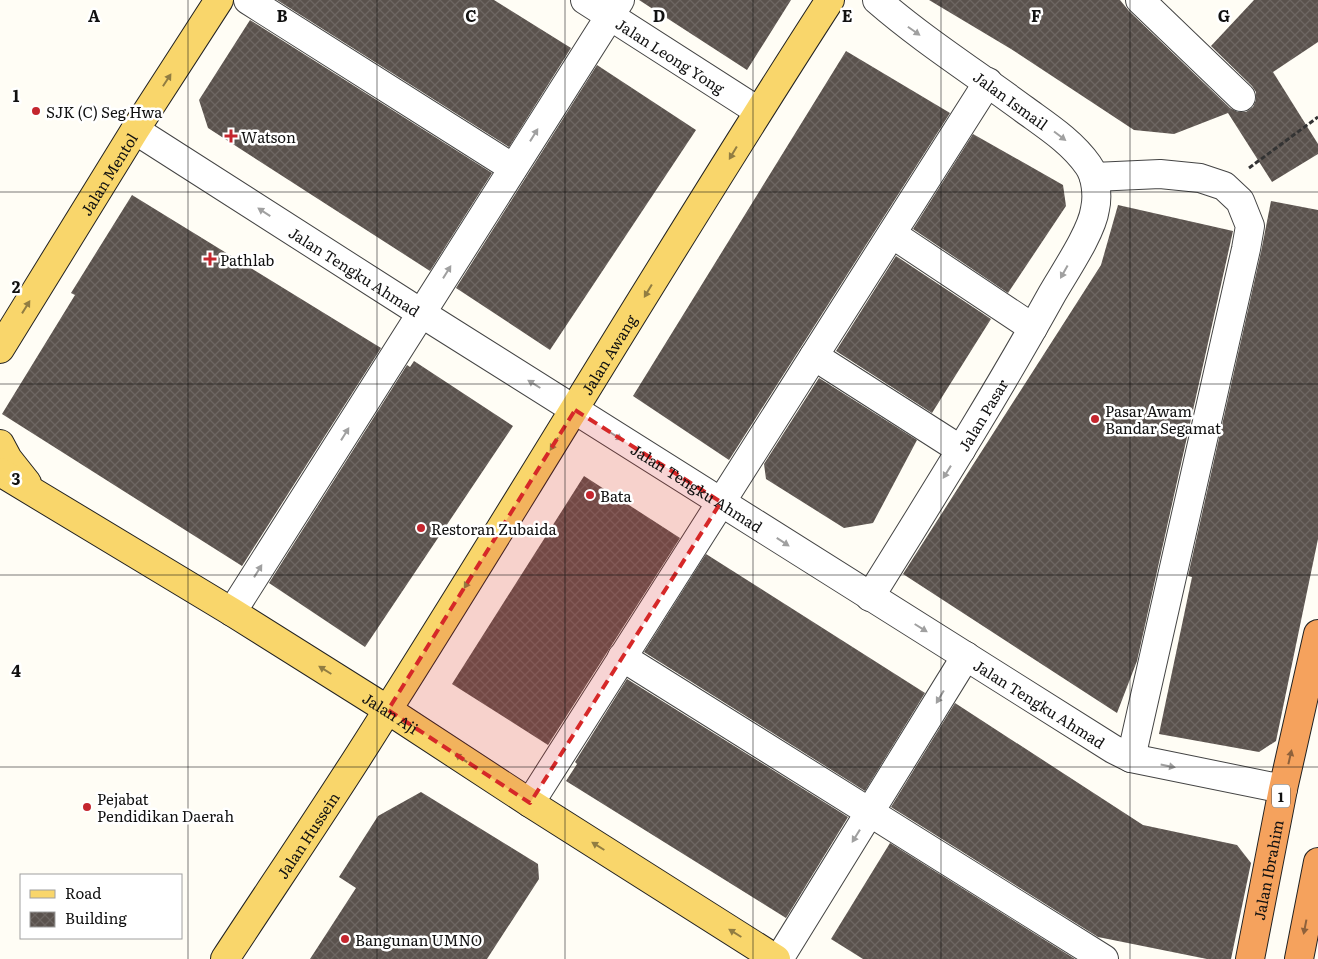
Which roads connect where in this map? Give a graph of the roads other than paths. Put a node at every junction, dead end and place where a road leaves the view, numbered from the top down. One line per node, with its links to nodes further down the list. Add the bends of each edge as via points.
1 (219, 0): 11 (main road, Jalan Mentol, one-way to 1)
2 (248, 0): 12 (street)
3 (585, 0): 7 (street, Jalan Leong Yong)
4 (830, 0): 10 (main road, Jalan Awang)
5 (877, 0): 8 (street, Jalan Ismail, one-way to 8, via 906,26)
6 (1140, 0): 9 (street)
7 (615, 8): 10 (street, Jalan Leong Yong); 12 (street, one-way to 7)
8 (988, 82): 13 (street, Jalan Ismail, one-way to 13, via 1067,141 1089,165); 15 (street)
9 (1241, 97)
10 (758, 111): 20 (main road, Jalan Awang, one-way to 20)
11 (136, 130): 16 (street, Jalan Tengku Ahmad, one-way to 11); 18 (main road, Jalan Mentol, one-way to 11)
12 (513, 168): 16 (street, one-way to 12)
13 (1094, 177): 14 (street, Jalan Ismail, via 1095,210); 32 (street, via 1160,174 1200,178 1224,186 1240,200 1250,226)
14 (1088, 229): 17 (street, Jalan Pasar, one-way to 17)
15 (892, 234): 17 (street); 19 (street)
16 (421, 313): 20 (street, Jalan Tengku Ahmad, one-way to 16); 27 (street, one-way to 16)
17 (1033, 328): 22 (street, Jalan Pasar)
18 (0, 349)
19 (814, 356): 22 (street); 25 (street)
20 (575, 410): 25 (street, Jalan Tengku Ahmad, one-way to 25); 31 (main road, Jalan Awang, one-way to 31)
21 (0, 444): 24 (main road)
22 (961, 450): 26 (street, Jalan Pasar, one-way to 26)
23 (0, 472): 24 (main road, Jalan Aji)
24 (36, 494): 27 (main road, Jalan Aji)
25 (721, 502): 26 (street, Jalan Tengku Ahmad, one-way to 26); 30 (street)
26 (870, 597): 29 (street, Jalan Tengku Ahmad, one-way to 29)
27 (232, 612): 31 (main road, Jalan Aji, one-way to 27)
28 (1318, 634): 33 (highway, Jalan Ibrahim / 1, one-way to 28)
29 (966, 656): 32 (street, Jalan Tengku Ahmad); 35 (street, one-way to 35)
30 (622, 657): 34 (street); 35 (street)
31 (388, 710): 34 (main road, Jalan Aji, one-way to 31); 38 (main road, Jalan Hussein)
32 (1131, 758): 33 (street, Jalan Tengku Ahmad, one-way to 33)
33 (1283, 789): 41 (highway, Jalan Ibrahim / 1)
34 (530, 803): 39 (main road, Jalan Aji, one-way to 34)
35 (871, 812): 39 (street, one-way to 39); 40 (street)
36 (1318, 862): 37 (highway)
37 (1315, 891): 42 (highway, one-way to 42)
38 (225, 959)
39 (778, 959)
40 (1104, 959)
41 (1250, 959)
42 (1299, 959)

